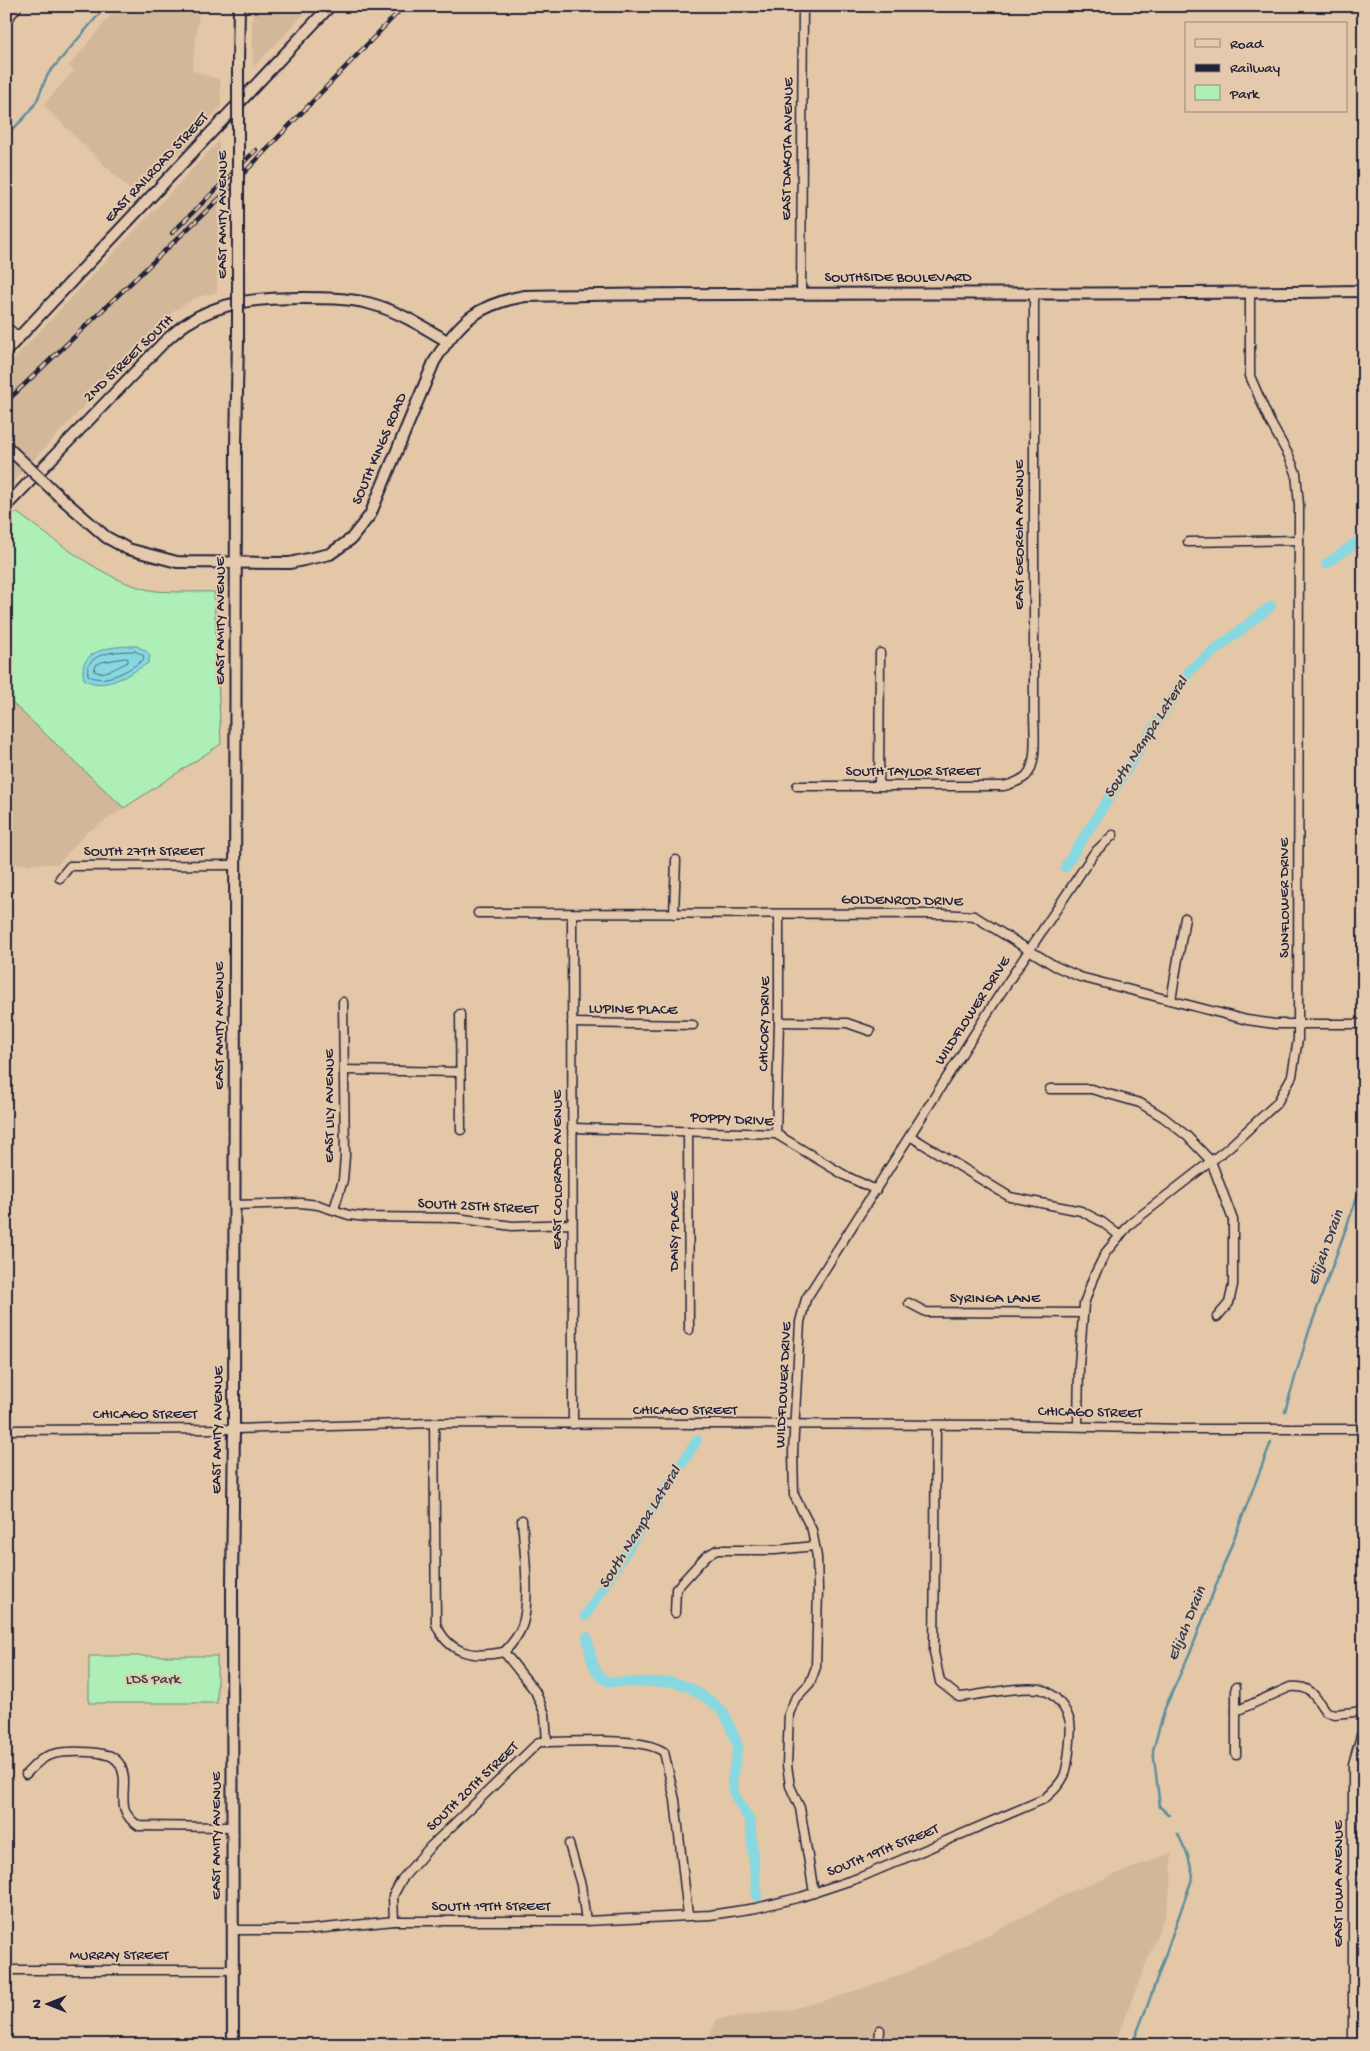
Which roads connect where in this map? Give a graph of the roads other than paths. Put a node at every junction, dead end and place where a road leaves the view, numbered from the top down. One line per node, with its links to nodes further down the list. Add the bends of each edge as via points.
1 (18, 6): 5 (street)
2 (239, 6): 18 (main road, EAST AMITY AVENUE, bridge)
3 (330, 6): 11 (main road, EAST RAILROAD STREET)
4 (803, 6): 7 (street, EAST DAKOTA AVENUE)
5 (6, 20)
6 (1364, 291): 9 (main road, SOUTHSIDE BOULEVARD)
7 (800, 292): 8 (main road, SOUTHSIDE BOULEVARD); 12 (main road, SOUTHSIDE BOULEVARD, via 525,296 500,300 483,309 462,323)
8 (1034, 293): 9 (main road, SOUTHSIDE BOULEVARD); 20 (street, EAST GEORGIA AVENUE, via 1034,723 1032,768)
9 (1250, 293): 16 (street, SUNFLOWER DRIVE, via 1250,376 1268,420 1296,473)
10 (6, 326): 11 (street)
11 (19, 338): 13 (main road, EAST RAILROAD STREET)
12 (447, 341): 15 (main road, 2ND STREET SOUTH, via 392,311 337,298 257,299 211,310 186,323 163,343); 18 (main road, SOUTH KINGS ROAD, via 434,362 370,515 351,540 330,554 309,560)
13 (6, 351)
14 (6, 446): 18 (main road, SOUTH KINGS ROAD, bridge, via 106,537 128,549 177,562)
15 (6, 506)
16 (1299, 540): 17 (street); 38 (street, SUNFLOWER DRIVE)
17 (1188, 542)
18 (236, 563): 25 (main road, EAST AMITY AVENUE)
19 (880, 653): 21 (street)
20 (1026, 776): 21 (street, SOUTH TAYLOR STREET, via 1004,786)
21 (879, 785): 22 (street, SOUTH TAYLOR STREET)
22 (797, 786)
23 (1113, 835): 32 (street, WILDFLOWER DRIVE, via 1094,853)
24 (676, 860): 28 (street)
25 (234, 865): 26 (street, SOUTH 27TH STREET, via 70,866); 52 (main road, EAST AMITY AVENUE)
26 (60, 878)
27 (478, 913): 30 (street, GOLDENROD DRIVE)
28 (674, 914): 29 (street, GOLDENROD DRIVE); 30 (street, GOLDENROD DRIVE)
29 (779, 914): 32 (street, GOLDENROD DRIVE, via 974,916); 36 (street, CHICORY DRIVE)
30 (572, 915): 37 (street, EAST COLORADO AVENUE)
31 (1185, 918): 33 (street)
32 (1029, 951): 33 (street, GOLDENROD DRIVE, via 1080,977); 49 (street, WILDFLOWER DRIVE)
33 (1171, 1000): 38 (street, GOLDENROD DRIVE, via 1247,1020)
34 (342, 1002): 42 (street, EAST LILY AVENUE)
35 (460, 1014): 43 (street)
36 (779, 1022): 41 (street, via 847,1023); 48 (street, CHICORY DRIVE)
37 (572, 1024): 40 (street, LUPINE PLACE); 45 (street, EAST COLORADO AVENUE)
38 (1298, 1024): 39 (street, GOLDENROD DRIVE); 50 (street, SUNFLOWER DRIVE, via 1292,1076 1277,1103)
39 (1364, 1024)
40 (693, 1025)
41 (870, 1030)
42 (344, 1070): 43 (street); 53 (street, EAST LILY AVENUE, via 345,1156)
43 (460, 1072): 46 (street)
44 (1050, 1089): 50 (street, via 1091,1089 1140,1103 1188,1136)
45 (572, 1128): 47 (street, POPPY DRIVE); 54 (street, EAST COLORADO AVENUE)
46 (461, 1130)
47 (688, 1131): 48 (street, POPPY DRIVE); 59 (street, DAISY PLACE)
48 (776, 1134): 51 (street, POPPY DRIVE)
49 (910, 1136): 51 (street, WILDFLOWER DRIVE); 55 (street, via 1010,1197 1081,1210)
50 (1211, 1161): 55 (street, SUNFLOWER DRIVE, via 1130,1224); 58 (street, via 1233,1220 1233,1286 1229,1303)
51 (876, 1190): 62 (street, WILDFLOWER DRIVE, via 806,1299 800,1322)
52 (234, 1205): 53 (street, SOUTH 25TH STREET, via 301,1203); 65 (main road, EAST AMITY AVENUE)
53 (334, 1209): 54 (street, SOUTH 25TH STREET, via 367,1217 457,1218 512,1226)
54 (572, 1224): 61 (street, EAST COLORADO AVENUE)
55 (1120, 1236): 57 (street, SUNFLOWER DRIVE, via 1106,1252 1093,1278)
56 (909, 1303): 57 (street, SYRINGA LANE, via 926,1312)
57 (1083, 1313): 64 (street, SUNFLOWER DRIVE)
58 (1217, 1317)
59 (689, 1330)
60 (434, 1424): 61 (street, CHICAGO STREET); 65 (street, CHICAGO STREET); 71 (street, via 436,1624 441,1636 468,1654)
61 (573, 1424): 62 (street, CHICAGO STREET)
62 (795, 1426): 63 (street, CHICAGO STREET); 69 (street, WILDFLOWER DRIVE, via 794,1495 812,1530)
63 (936, 1426): 64 (street, CHICAGO STREET); 83 (street, SOUTH 19TH STREET, via 934,1652 940,1682 959,1697 1041,1689 1059,1700 1070,1722 1068,1766 1056,1788 1044,1799 861,1877)
64 (1078, 1426): 66 (street, CHICAGO STREET)
65 (234, 1428): 67 (street, CHICAGO STREET); 79 (main road, EAST AMITY AVENUE)
66 (1364, 1429)
67 (6, 1430)
68 (522, 1520): 71 (street, via 526,1593 523,1625 516,1640)
69 (815, 1546): 70 (street, via 717,1550 706,1556 676,1589); 83 (street, WILDFLOWER DRIVE, via 818,1590 816,1667 810,1683 795,1700 789,1714 787,1765 790,1786 800,1808)
70 (674, 1613)
71 (504, 1652): 76 (street, via 535,1691 545,1714)
72 (1236, 1687): 73 (street)
73 (1236, 1711): 74 (street, via 1298,1686 1314,1693 1326,1712); 77 (street)
74 (1364, 1711)
75 (1364, 1725): 81 (street, EAST IOWA AVENUE, via 1353,1764)
76 (547, 1742): 84 (street, via 628,1742 655,1746 664,1752 675,1800); 85 (street, SOUTH 20TH STREET, via 539,1742 430,1847 402,1879 393,1896)
77 (1236, 1755)
78 (26, 1774): 79 (street, via 54,1753 109,1755 119,1763 123,1776 125,1813 139,1826)
79 (232, 1827): 87 (main road, EAST AMITY AVENUE)
80 (569, 1844): 86 (street, via 581,1885)
81 (1352, 1878): 82 (street); 93 (street, EAST IOWA AVENUE)
82 (1364, 1878)
83 (814, 1893): 84 (street, SOUTH 19TH STREET, via 756,1908)
84 (688, 1915): 86 (street, SOUTH 19TH STREET)
85 (394, 1921): 86 (street, SOUTH 19TH STREET); 87 (street, SOUTH 19TH STREET, via 305,1930)
86 (586, 1921)
87 (232, 1930): 89 (main road, EAST AMITY AVENUE)
88 (6, 1970): 89 (street, MURRAY STREET)
89 (232, 1970): 91 (main road, EAST AMITY AVENUE)
90 (880, 2030): 92 (street)
91 (233, 2045)
92 (879, 2045)
93 (1353, 2045)

